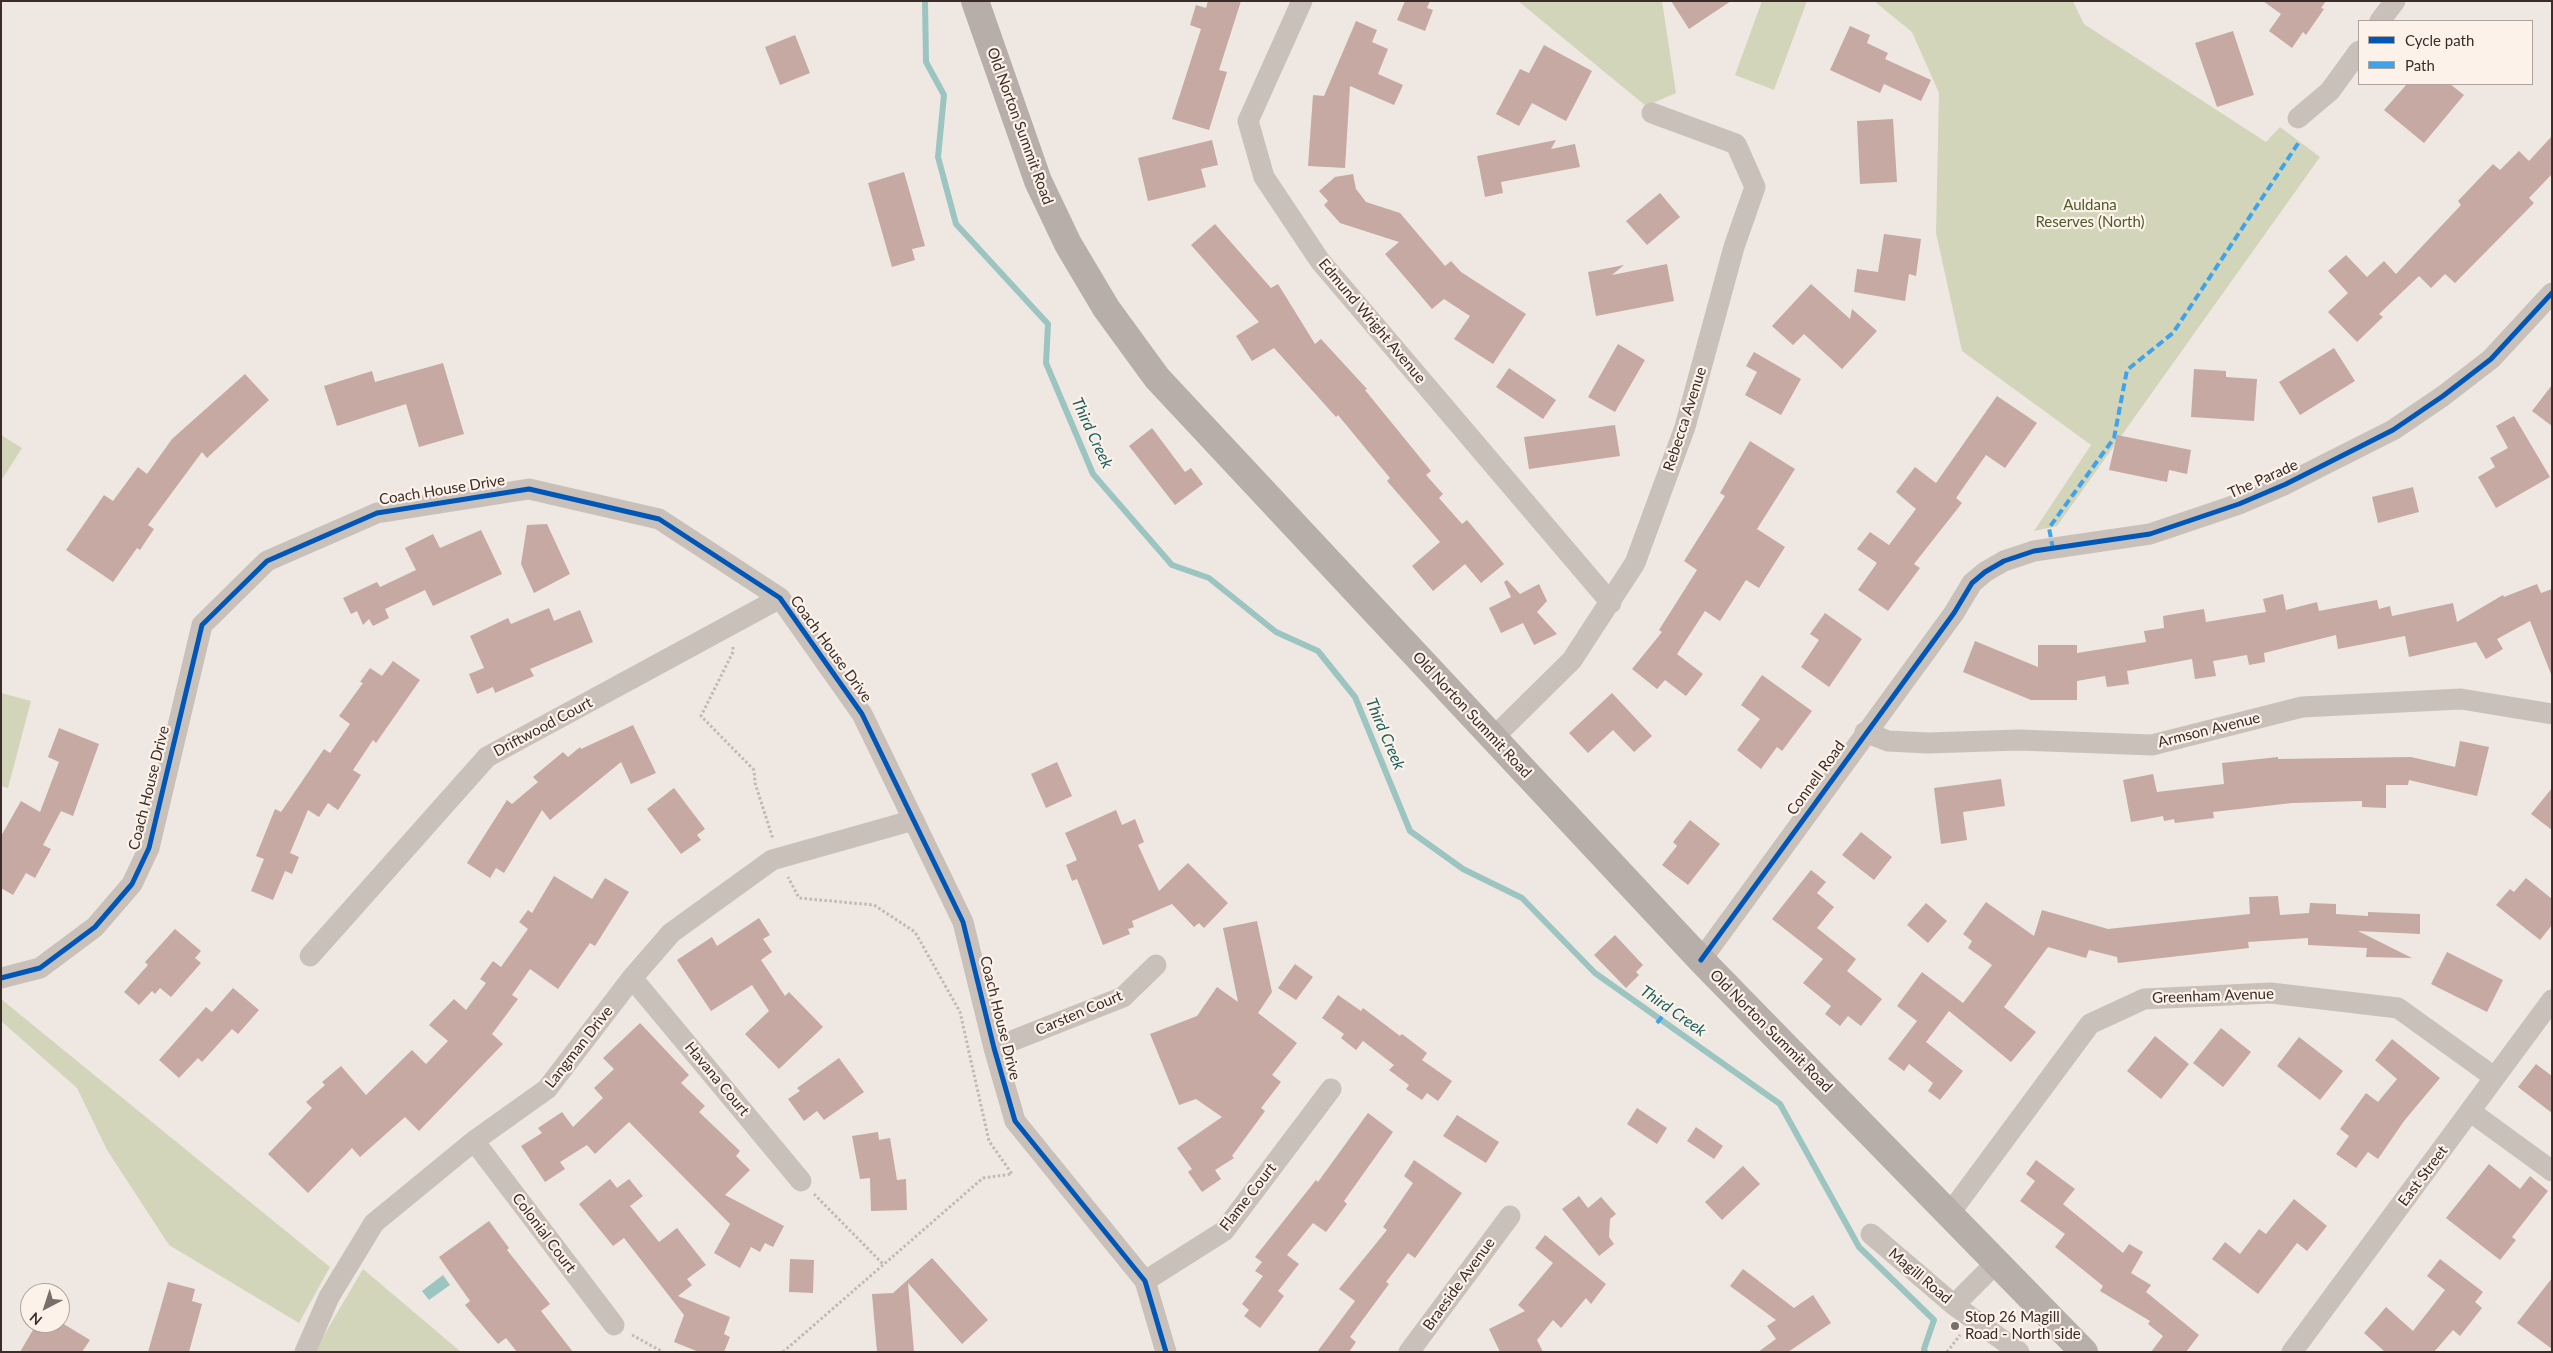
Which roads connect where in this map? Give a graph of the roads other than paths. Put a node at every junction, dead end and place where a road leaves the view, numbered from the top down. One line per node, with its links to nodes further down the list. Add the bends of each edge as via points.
1 (975, 1): 14 (main road, Old Norton Summit Road, via 1038,181 1068,244 1106,308 1157,378)
2 (1302, 1): 10 (street, Edmund Wright Avenue, via 1248,120 1264,177 1320,261)
3 (2394, 1): 4 (street)
4 (2381, 20)
5 (2358, 52): 7 (street, via 2330,91)
6 (1652, 113): 10 (street, Rebecca Avenue, via 1736,144 1755,187 1734,247 1685,428 1635,563)
7 (2298, 118)
8 (2552, 293): 11 (street, The Parade, via 2491,359 2393,430 2286,484 2196,520 2150,534 2034,551 2004,561 1972,584)
9 (780, 598): 15 (street, Coach House Drive, via 862,714); 16 (street, Driftwood Court, via 487,757); 19 (street, Coach House Drive, via 659,519 529,489 376,513 267,562 202,625 149,848 132,884 95,927 40,968)
10 (1611, 603): 14 (street, Rebecca Avenue, via 1572,660)
11 (1954, 612): 13 (street, Connell Road)
12 (2552, 714): 13 (street, Armson Avenue, via 2461,699 2302,707 2152,745 2019,740 1928,743 1888,741)
13 (1865, 732): 17 (street, Connell Road)
14 (1493, 738): 17 (main road, Old Norton Summit Road)
15 (914, 820): 20 (street, Langman Drive, via 772,860 671,933); 22 (street, Coach House Drive, via 963,922)
16 (310, 956)
17 (1701, 960): 29 (main road, Old Norton Summit Road)
18 (1156, 965): 22 (street, Carsten Court, via 1123,997)
19 (1, 978)
20 (632, 978): 26 (street, Langman Drive, via 547,1089); 28 (street, Havana Court)
21 (2552, 1000): 23 (street, East Street)
22 (994, 1048): 33 (street, Coach House Drive, via 1015,1121)
23 (2494, 1077): 25 (street, East Street); 29 (street, Greenham Avenue, via 2398,1008 2272,993 2144,999 2090,1024)
24 (1331, 1089): 33 (street, Flame Court, via 1224,1231)
25 (2471, 1112): 27 (street); 41 (street, East Street)
26 (474, 1141): 35 (street, Colonial Court); 36 (street, Langman Drive, via 374,1223 329,1297)
27 (2552, 1171)
28 (801, 1181)
29 (1950, 1213): 32 (main road, Old Norton Summit Road)
30 (1510, 1216): 38 (street, Braeside Avenue)
31 (1871, 1234): 34 (street, Magill Road)
32 (1998, 1262): 34 (street); 40 (main road, Old Norton Summit Road)
33 (1145, 1281): 37 (street, Coach House Drive)
34 (1954, 1305): 39 (street, Magill Road)
35 (614, 1325)
36 (305, 1352)
37 (1166, 1352)
38 (1409, 1352)
39 (2019, 1352)
40 (2084, 1352)
41 (2292, 1352)

